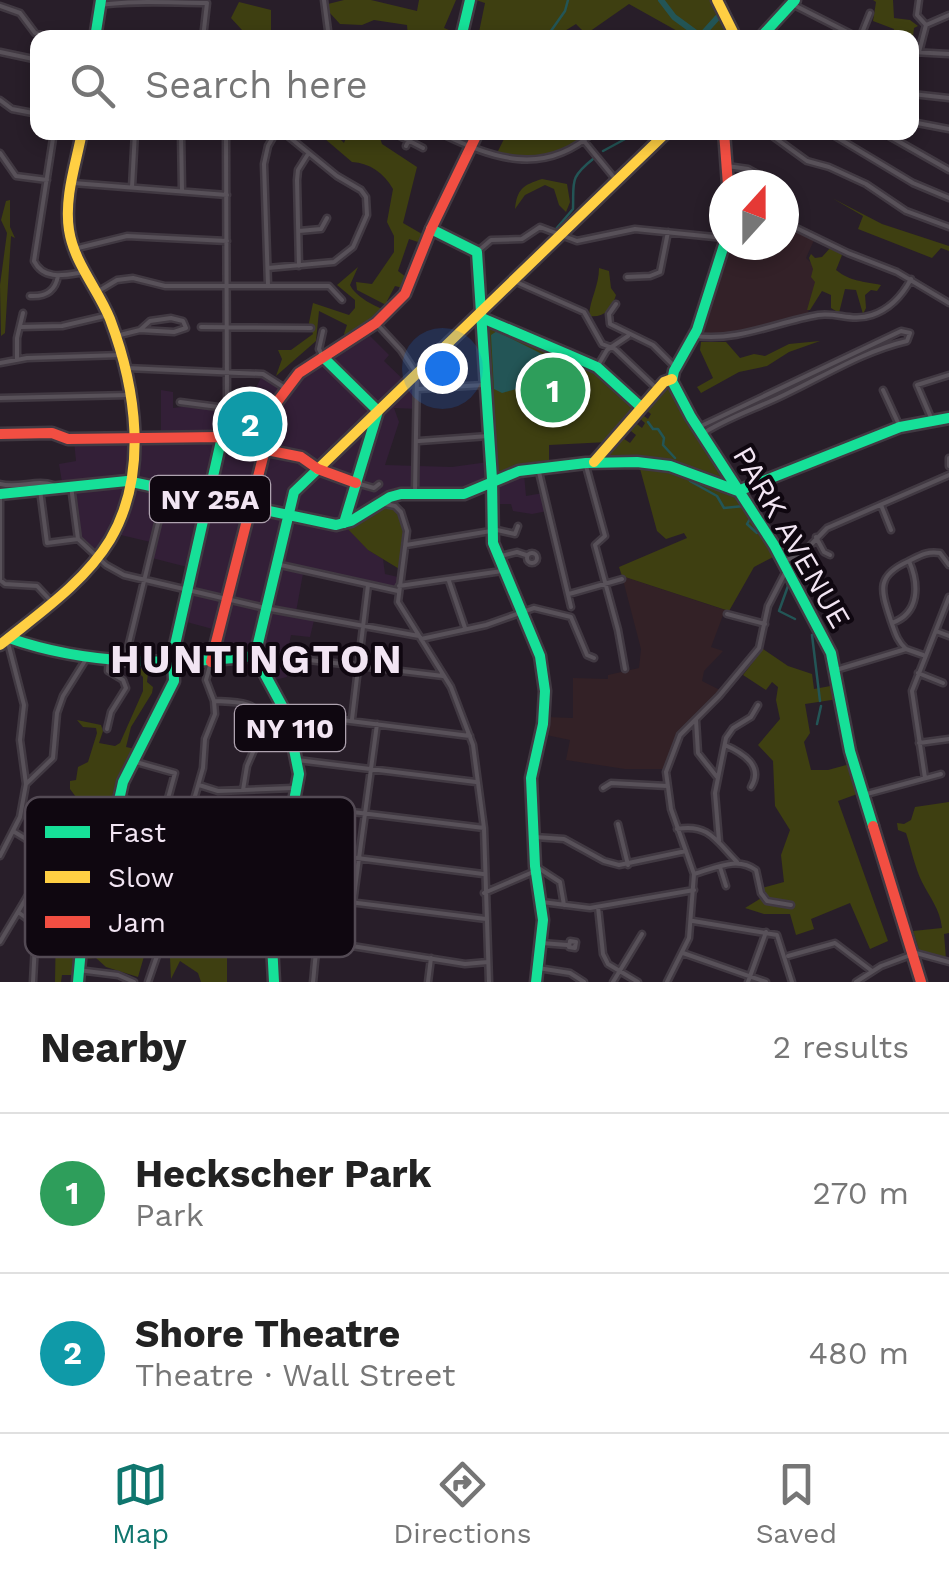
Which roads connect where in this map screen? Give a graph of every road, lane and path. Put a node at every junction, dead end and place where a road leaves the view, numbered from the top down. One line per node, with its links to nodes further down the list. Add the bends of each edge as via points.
1 (324, 0): 15 (street)
2 (470, 0): 16 (main road)
3 (918, 0): 11 (street, via 917,15)
4 (208, 1): 5 (street); 14 (street)
5 (100, 2): 13 (main road)
6 (793, 2): 18 (main road); 19 (street)
7 (719, 5): 17 (main road)
8 (0, 6): 12 (street, via 20,13)
9 (870, 13): 20 (street)
10 (949, 15): 11 (street)
11 (926, 25): 22 (street)
12 (33, 30)
13 (96, 30)
14 (204, 30)
15 (328, 30)
16 (464, 30)
17 (730, 30)
18 (766, 30)
19 (845, 30)
20 (863, 30)
21 (1, 52): 24 (street); 25 (street)
22 (919, 52): 23 (street)
23 (949, 54)
24 (30, 58)
25 (0, 62)
26 (919, 95): 27 (street)
27 (949, 98)
28 (0, 100): 29 (street)
29 (30, 112)
30 (919, 123): 31 (street)
31 (949, 129)
32 (53, 140): 58 (street)
33 (81, 140): 60 (main road)
34 (135, 140): 61 (street)
35 (181, 140): 62 (street)
36 (226, 140): 63 (street)
37 (273, 140): 78 (street, via 264,164)
38 (290, 140): 53 (street)
39 (404, 140): 49 (street)
40 (409, 140): 49 (street)
41 (454, 140): 51 (street)
42 (474, 140): 51 (main road)
43 (659, 140): 59 (main road)
44 (725, 140): 54 (main road)
45 (778, 140): 66 (street)
46 (841, 140): 64 (street)
47 (902, 140): 57 (street)
48 (584, 142): 51 (street, via 522,161); 59 (street)
49 (408, 143): 50 (street)
50 (424, 148)
51 (469, 148): 67 (main road)
52 (0, 154): 58 (street, via 16,176)
53 (308, 154): 69 (street, via 298,170); 77 (street, via 361,190 368,206 347,254)
54 (727, 166): 55 (main road); 56 (street)
55 (727, 170)
56 (750, 170)
57 (949, 170)
58 (47, 180): 80 (street, via 33,253 37,268)
59 (617, 181): 71 (main road)
60 (74, 183): 61 (street); 74 (main road, via 68,224)
61 (132, 187): 62 (street)
62 (182, 191): 63 (street)
63 (227, 194): 73 (street)
64 (949, 198)
65 (327, 218): 69 (street, via 321,229)
66 (949, 227)
67 (431, 229): 75 (main road); 94 (main road, via 408,290)
68 (799, 229): 82 (street)
69 (299, 231): 77 (street)
70 (668, 232): 71 (street, via 635,229 582,241); 72 (street); 81 (street, via 660,272)
71 (561, 235): 75 (street, via 540,227 522,239 491,240); 83 (main road)
72 (709, 239)
73 (228, 241): 74 (street, via 127,236); 84 (street)
74 (74, 249): 79 (main road)
75 (477, 252): 92 (main road)
76 (718, 260): 103 (main road)
77 (299, 266): 78 (street)
78 (268, 268): 85 (street)
79 (84, 272): 80 (street); 86 (main road)
80 (58, 276): 87 (street, via 52,292)
81 (627, 277)
82 (912, 279): 89 (street); 103 (street, via 896,301 869,316 818,315 715,339)
83 (514, 280): 92 (main road); 104 (street, via 584,312)
84 (227, 286): 85 (street); 86 (street, via 165,286 133,278); 97 (street)
85 (268, 286): 88 (street, via 328,286)
86 (98, 292): 93 (main road)
87 (30, 296)
88 (342, 300)
89 (949, 303)
90 (616, 304): 101 (street, via 610,324)
91 (23, 313): 95 (street)
92 (481, 315): 110 (main road); 113 (main road); 116 (main road)
93 (108, 316): 95 (street); 102 (main road)
94 (376, 323): 107 (main road); 113 (street)
95 (21, 327): 108 (street)
96 (202, 328): 97 (street)
97 (227, 328): 98 (street); 112 (street)
98 (311, 328)
99 (140, 330): 99 (street, via 171,318 187,325 174,332); 102 (street)
100 (323, 331): 107 (street)
101 (630, 335): 104 (street); 115 (street, via 653,344)
102 (116, 336): 106 (main road)
103 (694, 336): 115 (main road)
104 (610, 348): 110 (street); 115 (street)
105 (868, 351): 105 (street, via 907,341 910,333 901,331); 128 (street)
106 (122, 355): 108 (street); 111 (main road)
107 (324, 357): 117 (main road); 124 (main road)
108 (17, 360): 109 (street)
109 (0, 363)
110 (597, 367): 123 (main road)
111 (126, 368): 112 (street); 120 (main road)
112 (227, 372): 117 (street, via 263,374); 122 (street, via 226,408)
113 (418, 374): 118 (street); 124 (main road)
114 (949, 374): 126 (street, via 918,386)
115 (667, 379): 123 (main road); 128 (main road, PARK AVENUE)
116 (486, 385): 118 (street); 130 (main road)
117 (285, 388): 134 (main road)
118 (418, 389): 133 (street)
119 (883, 390): 127 (street)
120 (132, 394): 121 (street); 131 (main road)
121 (0, 398)
122 (180, 402)
123 (641, 408): 136 (main road)
124 (378, 410): 139 (main road); 142 (main road)
125 (949, 418): 126 (main road)
126 (932, 420): 127 (main road)
127 (900, 427): 150 (main road)
128 (700, 431): 150 (main road, PARK AVENUE)
129 (0, 434): 131 (main road)
130 (489, 436): 133 (street); 144 (main road)
131 (132, 438): 132 (main road); 141 (main road)
132 (223, 440): 134 (main road); 153 (main road)
133 (417, 442): 151 (street)
134 (264, 448): 139 (main road, via 302,456); 156 (main road)
135 (949, 458): 137 (street)
136 (590, 463): 138 (main road); 150 (main road, via 682,469); 177 (street, via 606,536 594,546)
137 (949, 466)
138 (538, 468): 144 (main road); 181 (street)
139 (318, 470): 142 (main road); 157 (main road, via 294,492)
140 (949, 475): 155 (street)
141 (131, 482): 146 (main road, NY 25A); 149 (main road, NY 25A); 168 (main road)
142 (356, 483): 143 (street); 158 (main road)
143 (380, 484)
144 (492, 484): 151 (main road, via 464,494); 161 (main road)
145 (0, 485): 147 (street); 148 (main road, NY 25A)
146 (71, 486): 147 (main road, NY 25A); 163 (street)
147 (58, 487): 148 (main road, NY 25A)
148 (37, 490): 152 (main road, NY 25A); 163 (street, via 47,543)
149 (166, 490): 153 (main road, NY 25A); 175 (street)
150 (738, 491): 172 (main road, PARK AVENUE)
151 (415, 493): 154 (main road)
152 (0, 495): 184 (street, via 0,580 37,586)
153 (210, 500): 156 (main road, NY 25A); 180 (main road)
154 (380, 502): 158 (main road); 164 (street, via 404,517)
155 (881, 504): 160 (street); 162 (street)
156 (250, 508): 157 (main road, NY 25A); 183 (main road)
157 (288, 517): 158 (main road, NY 25A); 170 (main road)
158 (343, 524)
159 (518, 526): 161 (street, via 516,534)
160 (892, 530)
161 (492, 532): 164 (street); 167 (main road)
162 (816, 538): 166 (street); 172 (street)
163 (78, 540): 168 (street)
164 (406, 545): 179 (street)
165 (528, 556): 167 (street)
166 (830, 556)
167 (497, 557): 173 (main road)
168 (97, 558): 175 (street); 184 (main road)
169 (909, 560): 171 (street, via 932,552); 189 (street, via 918,589 907,614); 189 (street, via 890,570 882,586)
170 (276, 564): 178 (street); 186 (main road)
171 (949, 565)
172 (785, 566): 190 (street); 208 (main road, PARK AVENUE)
173 (502, 572): 176 (street); 187 (main road)
174 (622, 579): 177 (street)
175 (144, 580): 180 (street); 203 (street)
176 (448, 580): 179 (street); 192 (street)
177 (605, 584): 181 (street); 207 (street)
178 (368, 585): 179 (street); 191 (street)
179 (398, 589): 195 (street, via 400,608)
180 (188, 590): 183 (street); 205 (main road, via 173,654)
181 (568, 594): 185 (street)
182 (949, 597): 193 (street)
183 (226, 599): 186 (street); 204 (main road)
184 (51, 601): 196 (main road)
185 (572, 607)
186 (265, 608): 191 (street); 199 (main road)
187 (520, 613): 192 (street); 202 (street, via 537,608 571,617); 253 (main road, via 540,656 545,691 531,778)
188 (728, 614): 190 (street)
189 (892, 623): 197 (street)
190 (764, 624): 217 (street, via 759,648)
191 (364, 626): 195 (street); 206 (street)
192 (465, 628): 195 (street)
193 (936, 631): 194 (street); 200 (street)
194 (949, 636)
195 (420, 637): 210 (street)
196 (5, 641): 198 (main road); 228 (street, via 24,705)
197 (906, 649): 200 (street); 208 (street)
198 (88, 656): 201 (main road); 230 (street, via 63,696 53,758)
199 (255, 656): 204 (main road); 206 (street); 216 (main road, NY 110)
200 (925, 656): 209 (street)
201 (109, 658): 203 (main road); 215 (street, via 108,671 126,686)
202 (594, 658)
203 (125, 660): 205 (main road)
204 (211, 662): 205 (main road); 212 (street, via 207,689)
205 (180, 664): 227 (main road)
206 (358, 666): 210 (street); 218 (street)
207 (625, 669)
208 (836, 670): 242 (main road, PARK AVENUE)
209 (918, 674): 211 (street); 224 (street, via 911,698)
210 (444, 676): 222 (street)
211 (943, 683)
212 (214, 702): 219 (street, via 250,704); 236 (street)
213 (758, 706): 225 (street)
214 (104, 709): 215 (street)
215 (112, 712): 221 (street)
216 (287, 715): 218 (street); 219 (street); 226 (main road, NY 110)
217 (696, 720): 232 (street, via 698,753); 237 (street, via 680,734)
218 (352, 721): 220 (street)
219 (266, 722): 241 (street)
220 (377, 724): 222 (street); 229 (street)
221 (107, 729)
222 (470, 736): 234 (street)
223 (949, 739): 224 (street)
224 (918, 742): 233 (street)
225 (725, 745): 232 (street); 238 (street, via 753,765)
226 (297, 760): 229 (street); 239 (main road, NY 110)
227 (133, 761): 243 (main road); 244 (street, via 176,773)
228 (24, 767): 230 (street); 235 (street)
229 (371, 769): 234 (street); 248 (street)
230 (40, 773): 235 (street)
231 (941, 774): 233 (street)
232 (717, 777): 255 (street)
233 (925, 778): 242 (street)
234 (478, 782): 250 (street)
235 (26, 784): 252 (street)
236 (198, 785): 241 (street); 245 (street)
237 (667, 786): 240 (street); 251 (street)
238 (750, 787)
239 (298, 788): 241 (street); 246 (main road, NY 110)
240 (603, 788)
241 (243, 790)
242 (863, 795): 287 (main road, PARK AVENUE)
243 (118, 797)
244 (169, 797)
245 (195, 797)
246 (296, 797)
247 (355, 813): 248 (street)
248 (365, 814): 250 (street); 259 (street)
249 (618, 824): 261 (street)
250 (484, 828): 264 (street)
251 (677, 829): 255 (street, via 702,829); 256 (street)
252 (13, 832): 254 (street); 257 (street)
253 (533, 837): 261 (street, via 564,839 612,864); 263 (main road)
254 (25, 839)
255 (720, 840): 260 (street)
256 (686, 851): 261 (street); 265 (street)
257 (0, 856)
258 (355, 858): 259 (street)
259 (359, 858): 264 (street); 268 (street)
260 (737, 862): 262 (street); 274 (street, via 756,870 768,901)
261 (628, 865)
262 (720, 867): 265 (street); 266 (street)
263 (536, 871): 269 (street); 271 (main road); 273 (street, via 556,878)
264 (484, 874): 269 (street)
265 (694, 874): 267 (street)
266 (726, 886)
267 (694, 890): 275 (street); 279 (street)
268 (355, 894)
269 (484, 894): 278 (street)
270 (25, 900): 276 (street)
271 (542, 902): 273 (street); 283 (main road)
272 (355, 903): 278 (street)
273 (564, 905): 275 (street)
274 (791, 905)
275 (598, 907): 297 (street, via 602,954)
276 (18, 912): 277 (street); 282 (street)
277 (25, 917)
278 (486, 919): 294 (street)
279 (691, 921): 280 (street); 286 (street)
280 (766, 932): 292 (street, via 780,938); 300 (street)
281 (642, 934): 297 (street)
282 (0, 942)
283 (542, 943): 284 (street); 296 (main road)
284 (568, 945)
285 (355, 948): 293 (street)
286 (683, 953): 300 (street); 312 (street)
287 (913, 954): 295 (street); 298 (street); 316 (main road, PARK AVENUE)
288 (34, 957): 301 (street)
289 (157, 957): 303 (street)
290 (272, 957): 304 (main road, NY 110)
291 (317, 957): 305 (street)
292 (786, 957): 298 (street, via 835,943); 314 (street)
293 (432, 958): 294 (street); 306 (street)
294 (488, 962): 307 (street)
295 (949, 962)
296 (538, 968): 308 (main road); 309 (street)
297 (620, 971): 310 (street); 311 (street)
298 (872, 971): 315 (street)
299 (78, 976): 302 (street, via 118,975)
300 (749, 979): 313 (street)
301 (33, 982)
302 (134, 982)
303 (148, 982)
304 (274, 982)
305 (313, 982)
306 (428, 982)
307 (489, 982)
308 (536, 982)
309 (584, 982)
310 (613, 982)
311 (638, 982)
312 (667, 982)
313 (766, 982)
314 (792, 982)
315 (856, 982)
316 (921, 982)

